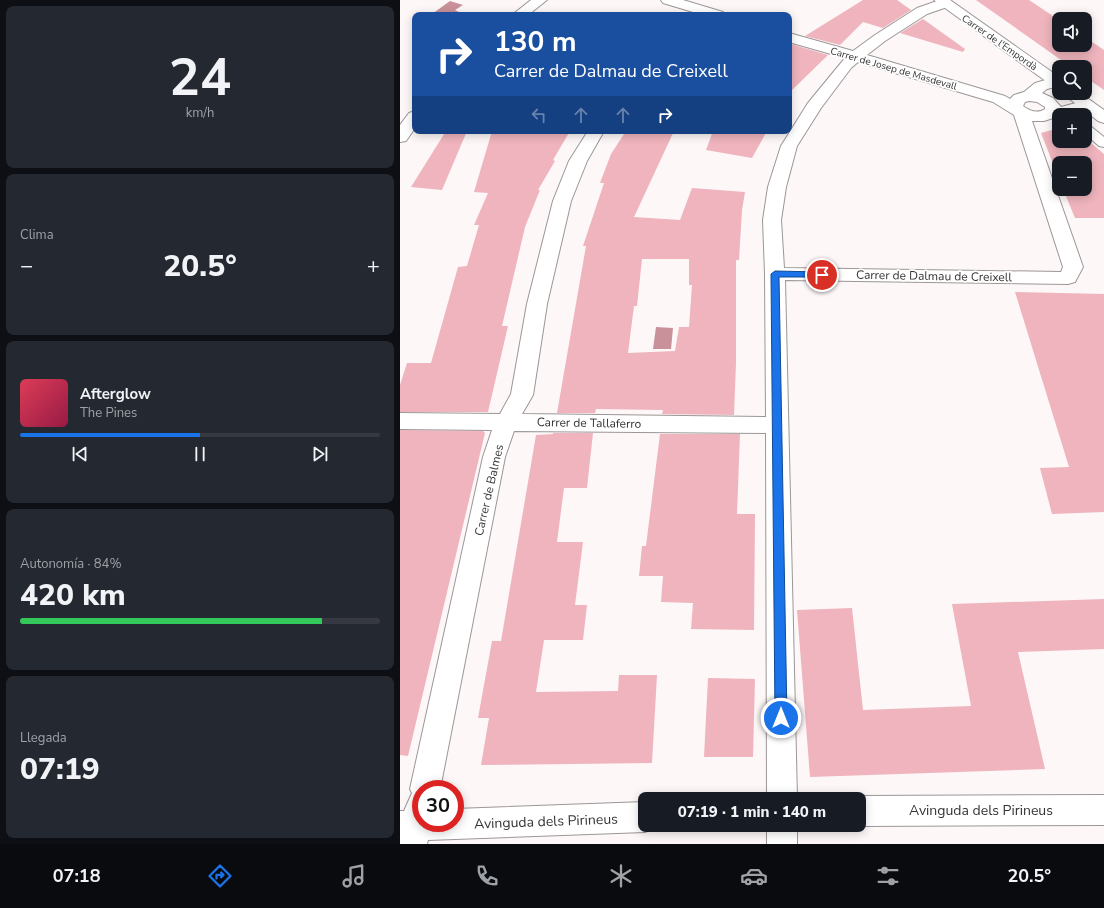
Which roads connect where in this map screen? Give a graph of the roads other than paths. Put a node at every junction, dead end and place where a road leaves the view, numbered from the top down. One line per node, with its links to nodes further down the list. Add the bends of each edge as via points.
1 (540, 0): 5 (street)
2 (668, 0): 4 (street)
3 (943, 2): 7 (street, via 922,11); 8 (street, Carrer de l'Empordà)
4 (712, 11)
5 (523, 12)
6 (792, 38): 7 (street, Carrer de Josep de Masdevall)
7 (855, 57): 13 (street, Carrer de Josep de Masdevall, via 1000,99); 21 (street, via 814,106 789,146 777,187 772,220)
8 (1052, 79)
9 (1052, 84): 13 (street, via 1041,86)
10 (1080, 100): 11 (street)
11 (1087, 105): 12 (street); 15 (street)
12 (1078, 108)
13 (1024, 110): 14 (street, via 1044,116); 21 (street, Carrer de Dalmau de Creixell, via 1072,266 1068,278)
14 (1052, 115)
15 (1104, 118)
16 (412, 120): 19 (street)
17 (594, 134): 23 (street, Carrer de Balmes, via 578,161 562,201 537,304 522,395)
18 (1092, 134): 20 (lane)
19 (400, 137)
20 (1104, 143)
21 (775, 274): 24 (street)
22 (400, 421): 23 (street, Carrer de Tallaferro)
23 (506, 422): 24 (street, Carrer de Tallaferro); 25 (street, Carrer de Balmes, via 494,457)
24 (778, 425): 26 (street)
25 (427, 780)
26 (782, 792)
27 (1104, 810): 28 (street, Avinguda dels Pirineus)
28 (866, 811)
29 (638, 817): 30 (street, Avinguda dels Pirineus)
30 (464, 823)
31 (782, 832): 32 (street)
32 (782, 844)

